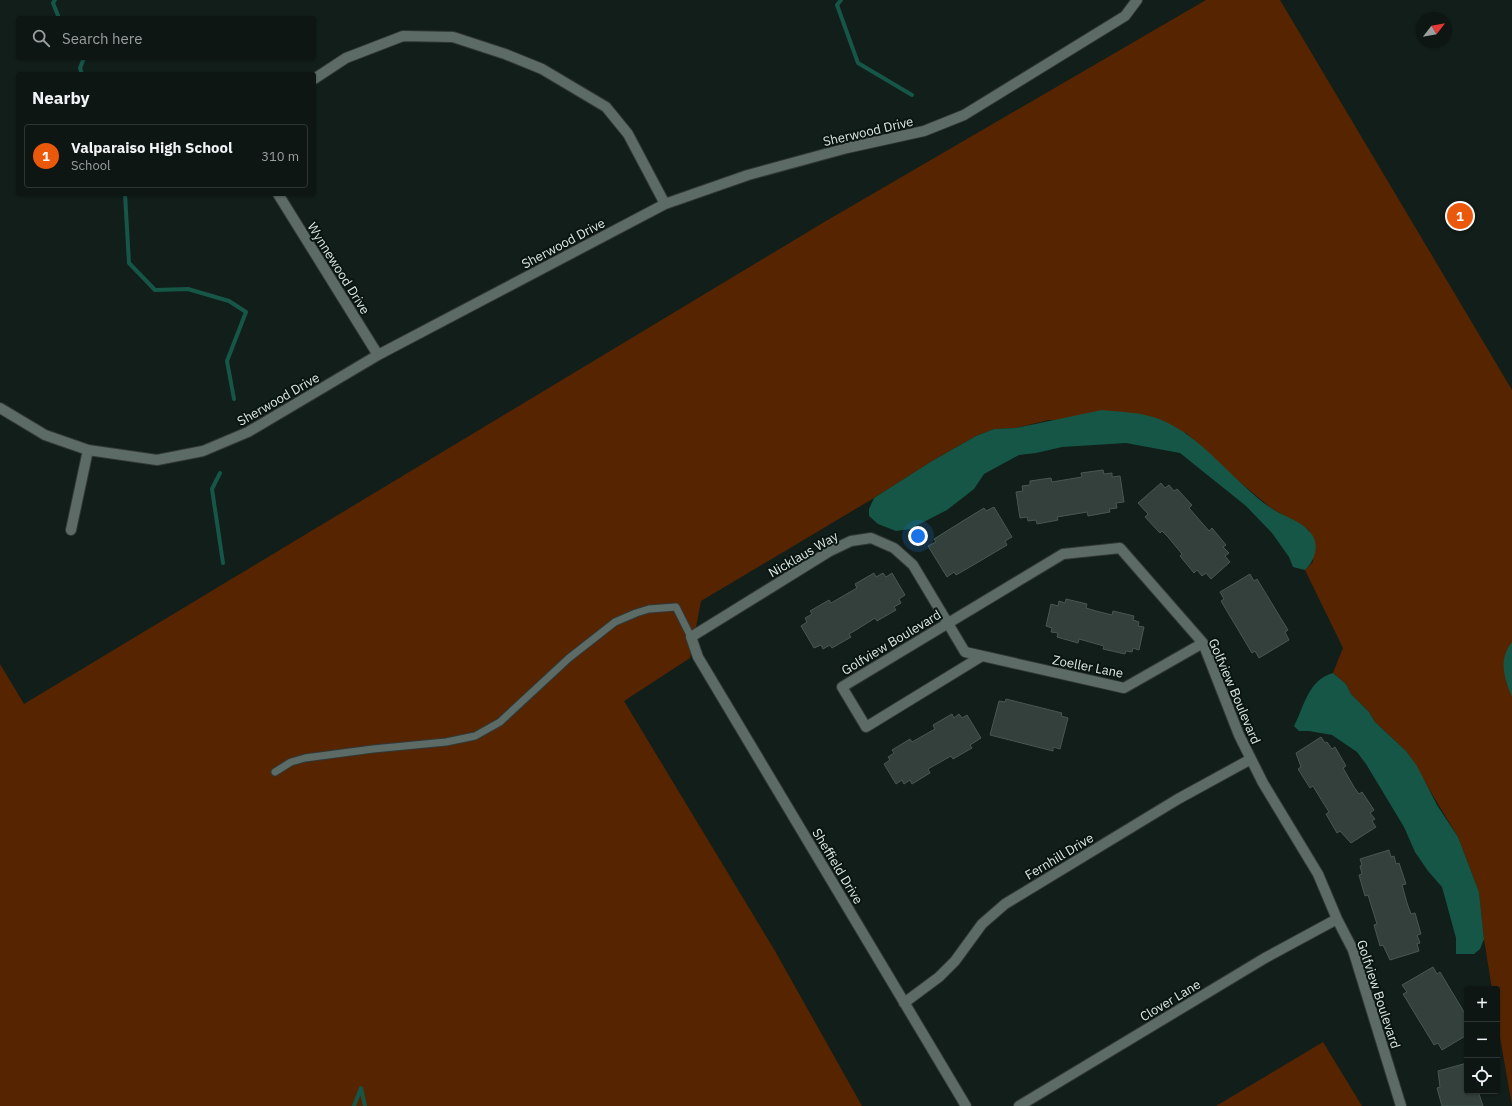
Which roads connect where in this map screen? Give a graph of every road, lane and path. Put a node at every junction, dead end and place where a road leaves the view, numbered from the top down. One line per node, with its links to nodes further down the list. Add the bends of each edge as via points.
1 (1137, 0): 4 (street, Sherwood Drive, via 1125,16 964,115 924,131 847,148 748,175)
2 (316, 79): 4 (street, via 346,58 403,36 453,37 505,54 542,69 606,107 628,134)
3 (279, 196): 5 (street, Wynnewood Drive)
4 (665, 204): 5 (street, Sherwood Drive)
5 (378, 355): 7 (street, Sherwood Drive, via 248,432 203,451 157,460)
6 (0, 408): 7 (street, Sherwood Drive, via 45,435)
7 (88, 450): 8 (street)
8 (71, 530)
9 (947, 623): 10 (street, Nicklaus Way, via 913,565 894,548 871,538 851,541 830,551); 11 (street, Golfview Boulevard, via 1063,554 1120,548); 12 (street, Zoeller Lane, via 965,652); 12 (street, Golfview Boulevard, via 842,687 866,727)
10 (691, 637): 14 (lane, via 676,608 650,609 636,613 615,622 587,643 500,722 483,732 451,741 305,758 291,762); 16 (street, Sheffield Drive, via 698,656)
11 (1203, 643): 12 (street, Zoeller Lane, via 1124,688); 13 (street, Golfview Boulevard)
12 (982, 656)
13 (1251, 759): 15 (street, Golfview Boulevard, via 1318,874); 16 (street, Fernhill Drive, via 1184,796 1005,904 982,924 940,978)
14 (275, 772)
15 (1337, 919): 18 (street, Clover Lane, via 1265,958); 19 (street, Golfview Boulevard, via 1353,950)
16 (904, 1003): 17 (street, Sheffield Drive)
17 (966, 1106)
18 (1019, 1106)
19 (1401, 1106)

